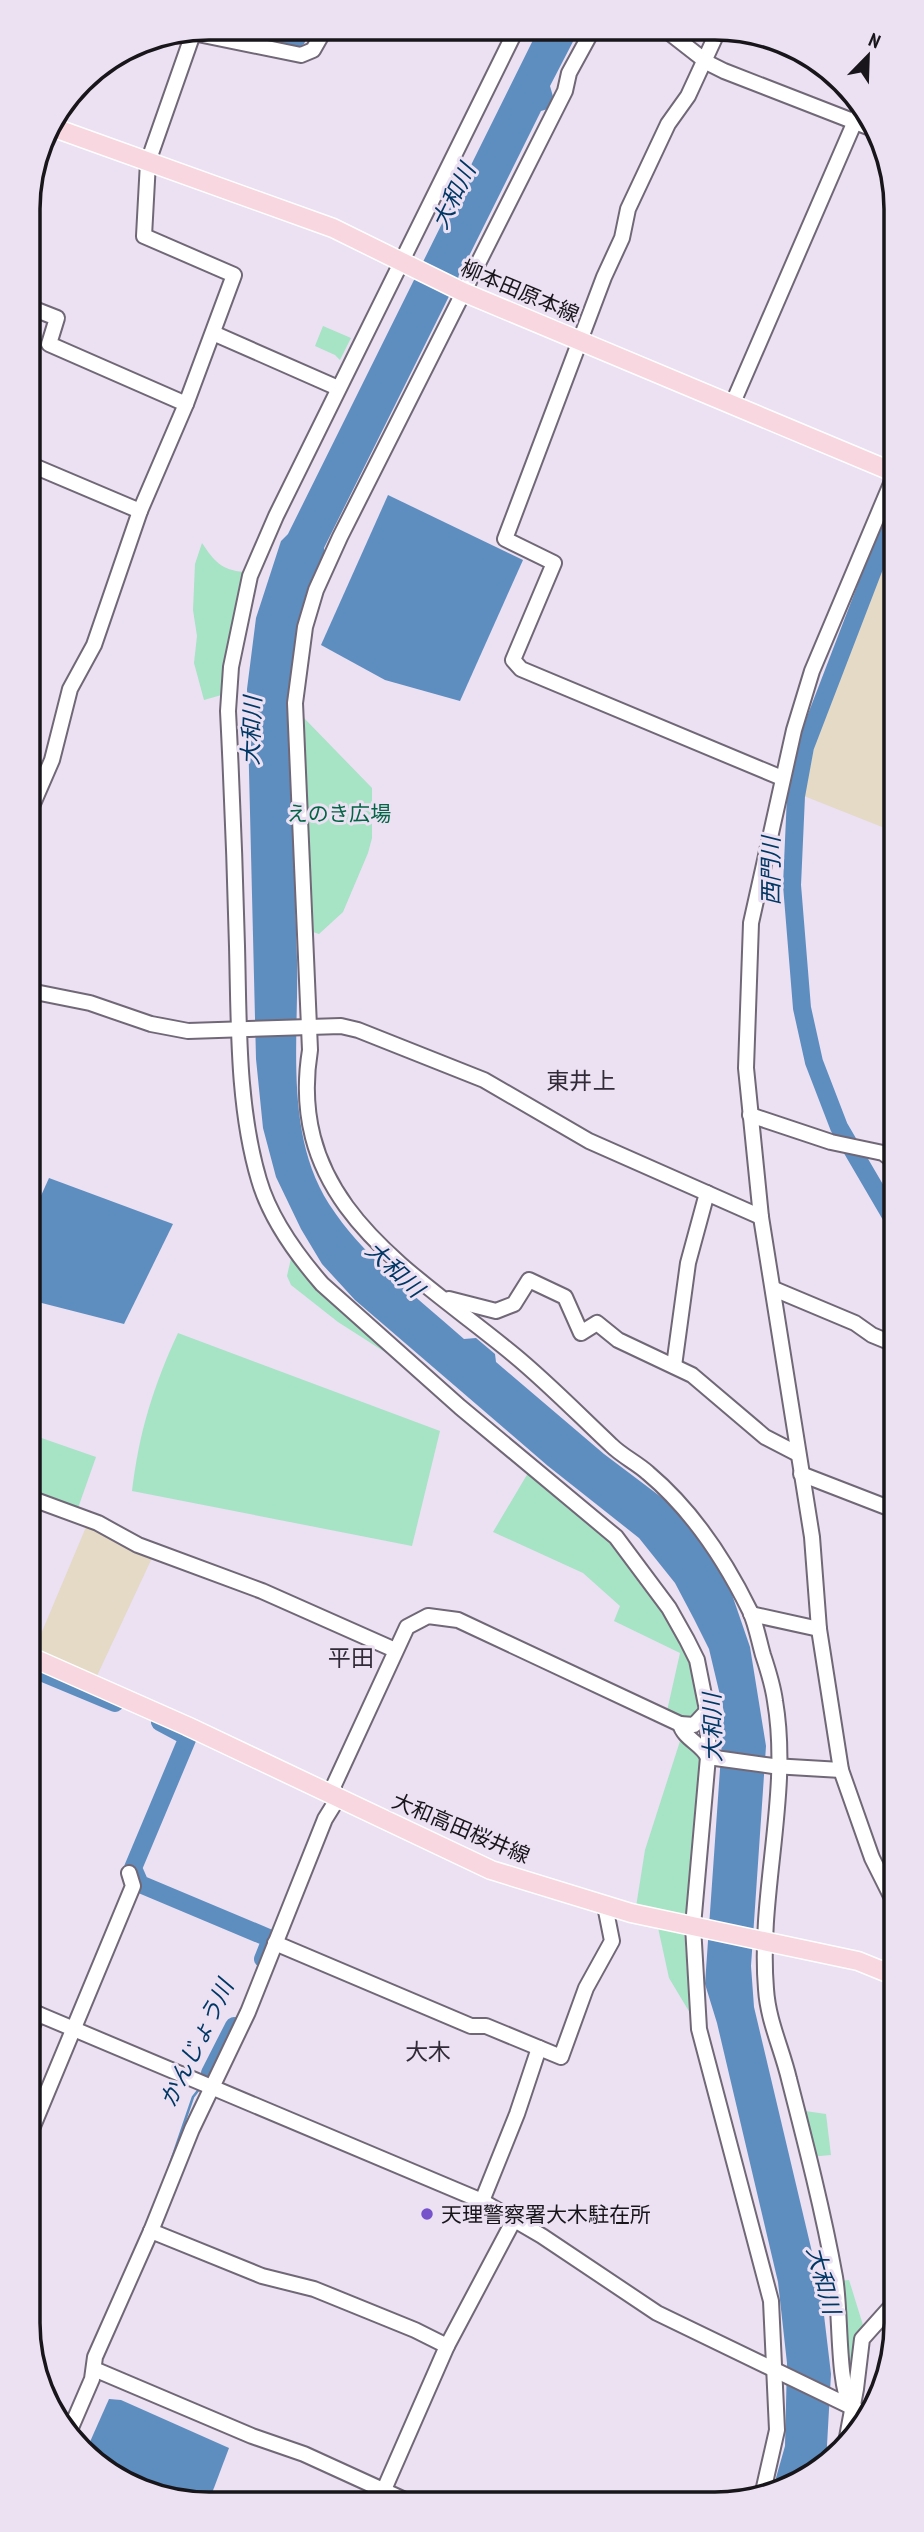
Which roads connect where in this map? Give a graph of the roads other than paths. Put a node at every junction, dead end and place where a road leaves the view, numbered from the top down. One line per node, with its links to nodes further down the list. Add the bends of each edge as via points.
1 (511, 40): 13 (street)
2 (587, 40): 14 (street)
3 (678, 40): 8 (street)
4 (714, 40): 8 (street)
5 (235, 41): 6 (street, via 300,55 313,50)
6 (318, 41)
7 (190, 42): 12 (street)
8 (705, 61): 9 (street); 17 (street, via 668,124 628,209 622,238)
9 (857, 118)
10 (860, 123): 20 (street)
11 (60, 130): 12 (main road, 柳本田原本線)
12 (148, 162): 13 (main road, 柳本田原本線, via 333,228); 16 (street, via 144,236 234,275)
13 (401, 262): 14 (main road, 柳本田原本線); 18 (street)
14 (461, 292): 17 (main road, 柳本田原本線); 28 (street, via 340,537 305,627 295,704)
15 (41, 312): 19 (street, via 57,318 49,344)
16 (213, 333): 18 (street); 19 (street)
17 (579, 341): 20 (main road, 柳本田原本線); 25 (street, via 505,539 554,563 513,660 521,669)
18 (338, 388): 29 (street, via 250,576 231,667 228,711)
19 (186, 404): 24 (street)
20 (732, 405): 21 (main road, 柳本田原本線)
21 (884, 468)
22 (41, 469): 24 (street)
23 (884, 501): 25 (street, via 812,671)
24 (141, 511): 26 (street, via 94,645 70,689)
25 (782, 778): 30 (street, via 750,940 746,1069)
26 (41, 786)
27 (41, 993): 29 (street, via 188,1031)
28 (306, 1029): 29 (street); 32 (street, via 341,1026 358,1030 484,1080 589,1141); 35 (street, via 306,1101 323,1163 342,1201 368,1235)
29 (240, 1030): 46 (street, via 249,1142 259,1182 303,1263 460,1407 616,1537 687,1640 697,1660)
30 (750, 1115): 31 (street, via 831,1142); 33 (street)
31 (884, 1153)
32 (708, 1193): 33 (street); 37 (street, via 688,1263)
33 (761, 1217): 34 (street)
34 (774, 1289): 36 (street); 38 (street)
35 (439, 1296): 37 (street, via 496,1311 514,1304 529,1280 565,1297 581,1333 597,1323 618,1340); 42 (street, via 518,1357 611,1445 650,1475 707,1538)
36 (883, 1340)
37 (674, 1366): 38 (street, via 715,1391 765,1437)
38 (798, 1454): 39 (street)
39 (801, 1474): 41 (street); 43 (street, via 812,1537)
40 (40, 1502): 44 (street)
41 (883, 1506)
42 (751, 1614): 43 (street); 49 (street, via 776,1702)
43 (819, 1629): 50 (street)
44 (395, 1650): 47 (street, via 415,1621 428,1616 458,1620); 51 (street, via 334,1785)
45 (40, 1661): 51 (main road, 大和高田桜井線)
46 (707, 1711): 47 (street, via 694,1725); 48 (street)
47 (680, 1724): 48 (street, via 683,1733)
48 (710, 1757): 49 (street); 55 (street)
49 (776, 1766): 50 (street); 56 (street)
50 (841, 1770): 53 (street)
51 (336, 1797): 54 (main road, 大和高田桜井線, via 491,1870); 57 (street)
52 (129, 1873): 60 (street, via 133,1886)
53 (883, 1881)
54 (605, 1906): 55 (main road, 大和高田桜井線); 61 (street, via 612,1941 586,1988 561,2057)
55 (695, 1927): 56 (main road, 大和高田桜井線); 70 (street, via 699,2029 771,2301)
56 (763, 1941): 58 (main road, 大和高田桜井線, via 858,1961); 71 (street, via 772,2025 789,2076 835,2280)
57 (275, 1944): 61 (street, via 471,2026 485,2026); 62 (street)
58 (883, 1971)
59 (40, 2015): 60 (street)
60 (74, 2031): 62 (street); 63 (street)
61 (539, 2048): 64 (street)
62 (212, 2086): 64 (street); 66 (street)
63 (40, 2110)
64 (482, 2201): 65 (street)
65 (515, 2218): 68 (street); 70 (street, via 657,2314)
66 (151, 2231): 68 (street, via 262,2276 314,2289); 69 (street, via 95,2357)
67 (883, 2316): 71 (street, via 862,2339 856,2389)
68 (447, 2346): 77 (street)
69 (94, 2369): 73 (street); 76 (street)
70 (776, 2371): 71 (street); 75 (street, via 777,2430)
71 (847, 2406): 72 (street); 74 (street)
72 (859, 2411)
73 (73, 2423)
74 (846, 2430)
75 (765, 2484)
76 (376, 2492)
77 (382, 2492)

